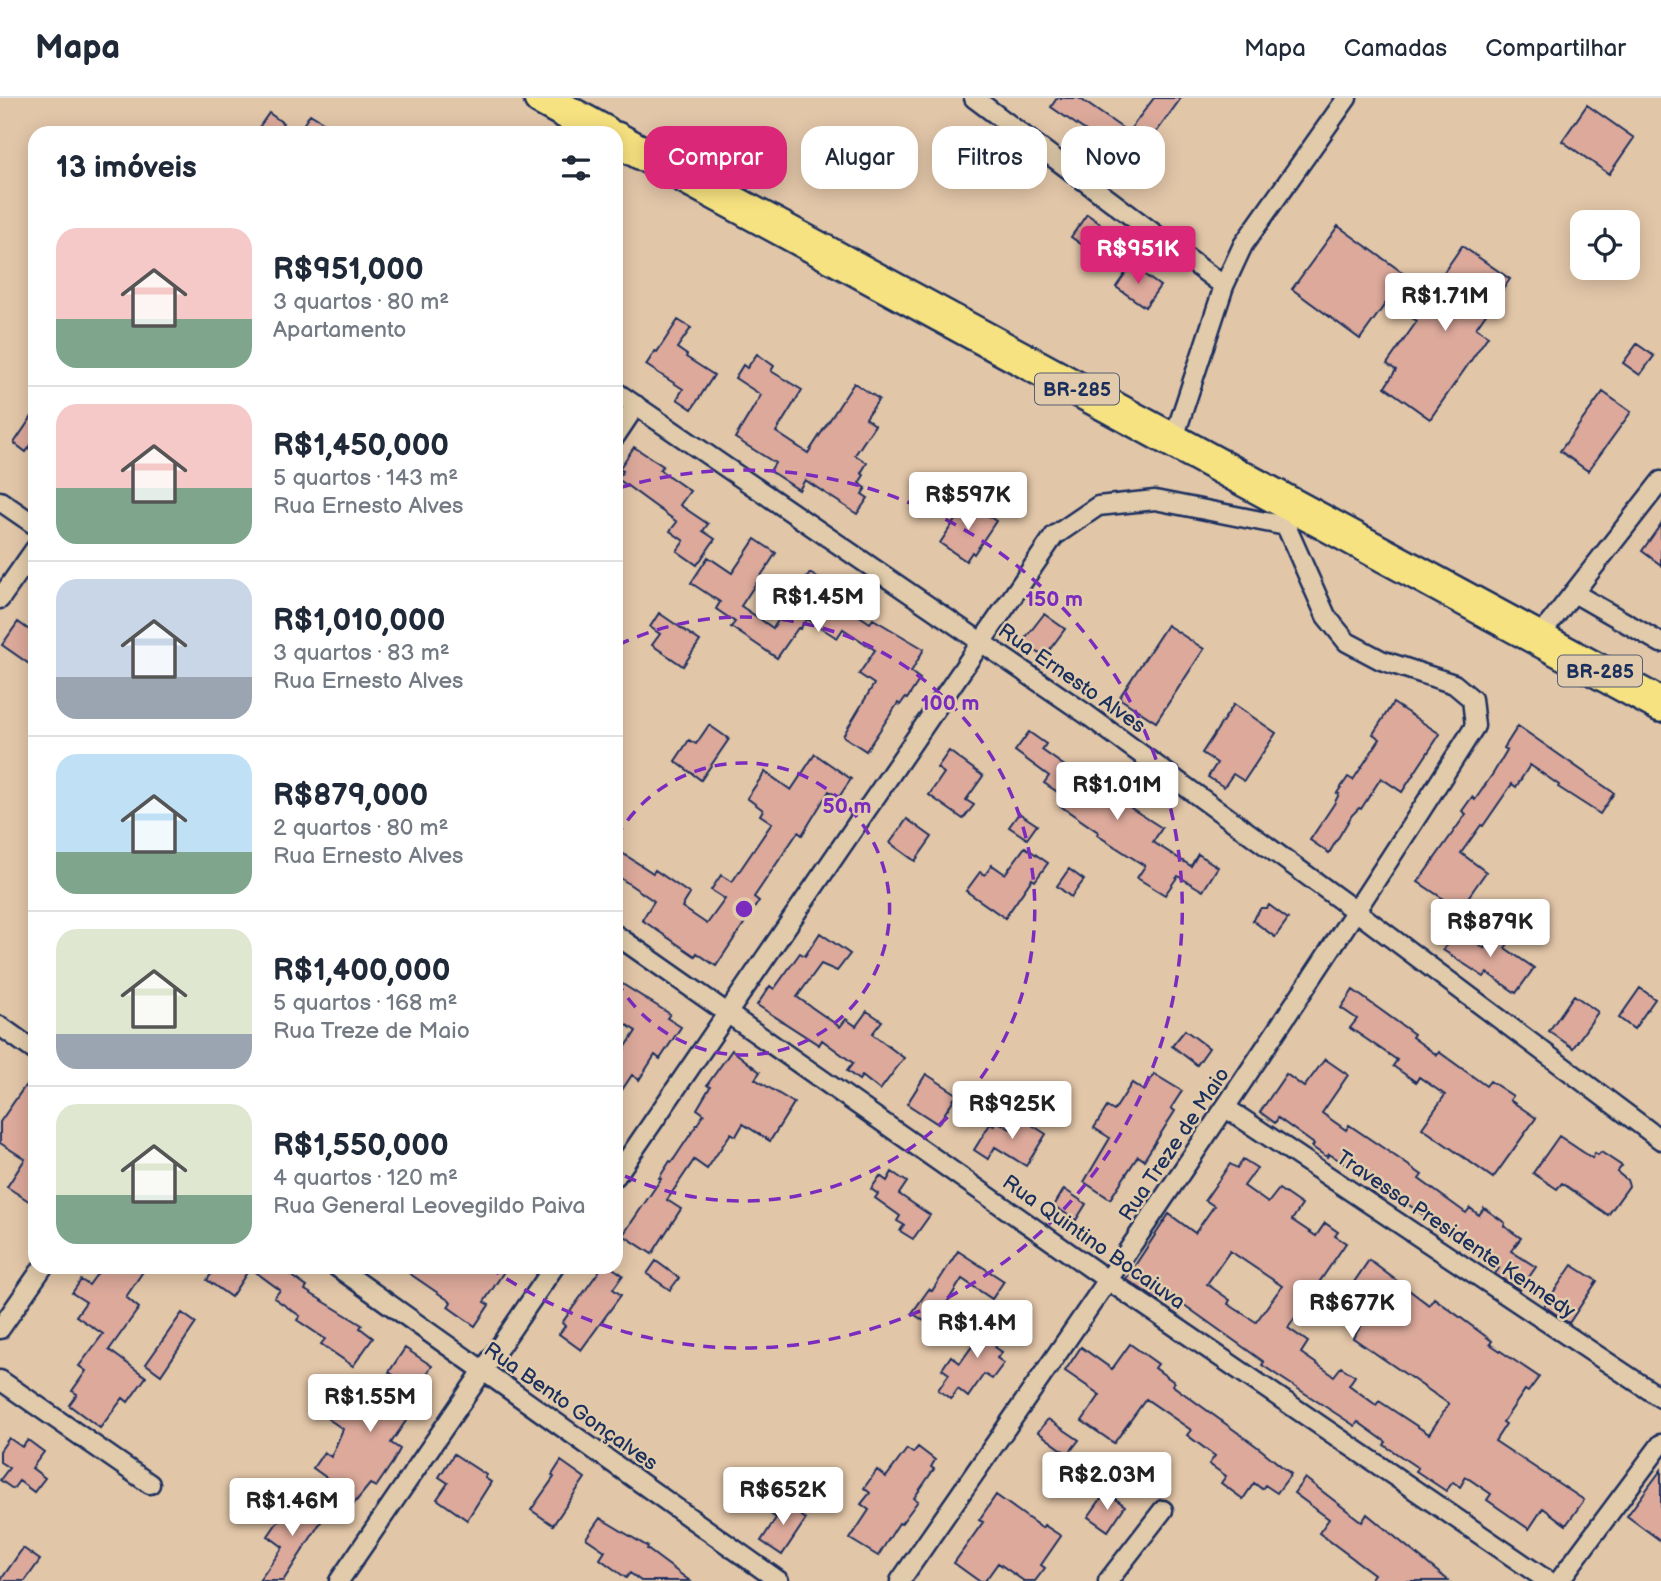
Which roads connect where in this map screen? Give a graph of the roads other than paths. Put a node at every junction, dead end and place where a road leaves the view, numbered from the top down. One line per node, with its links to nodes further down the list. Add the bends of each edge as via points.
1 (541, 98): 4 (highway)
2 (974, 98): 6 (street)
3 (1346, 98): 6 (street, via 1243,244)
4 (592, 126)
5 (623, 143): 10 (highway, BR-285)
6 (1224, 286): 10 (street)
7 (623, 397): 8 (street, Rua Ernesto Alves)
8 (636, 405): 9 (street); 19 (street, Rua Ernesto Alves)
9 (623, 424)
10 (1173, 441): 13 (highway, BR-285)
11 (1661, 481): 16 (street)
12 (0, 501): 14 (street)
13 (1291, 517): 18 (highway, BR-285); 19 (street, via 1155,500 1098,506 1055,536); 22 (street, Rua Treze de Maio, via 1326,616 1348,642 1381,660 1454,684 1472,699 1475,726)
14 (28, 520)
15 (28, 559): 17 (street)
16 (1574, 593): 18 (street); 20 (street)
17 (0, 599)
18 (1539, 637): 21 (highway, BR-285)
19 (981, 642): 22 (street, Rua Ernesto Alves); 24 (street)
20 (1661, 643)
21 (1661, 705)
22 (1357, 912): 27 (street, Rua Treze de Maio); 28 (street, Rua Ernesto Alves)
23 (623, 940): 24 (street, Rua Quintino Bocaiuva)
24 (727, 1014): 29 (street); 33 (street, Rua Quintino Bocaiuva)
25 (0, 1026): 26 (street)
26 (28, 1046)
27 (1226, 1108): 33 (street, Rua Treze de Maio); 37 (street, Travessa Presidente Kennedy)
28 (1661, 1140)
29 (623, 1166)
30 (38, 1274): 34 (street)
31 (347, 1274): 35 (street, Rua Bento Gonçalves)
32 (549, 1274): 35 (street)
33 (1109, 1281): 43 (street, Rua Treze de Maio); 45 (street, Rua Quintino Bocaiuva)
34 (0, 1329)
35 (482, 1371): 41 (street); 42 (street, Rua Bento Gonçalves)
36 (0, 1380): 39 (street)
37 (1661, 1398)
38 (1661, 1444): 46 (street)
39 (150, 1484)
40 (1163, 1510): 44 (street)
41 (340, 1581)
42 (779, 1581)
43 (900, 1581)
44 (1108, 1581)
45 (1548, 1581)
46 (1559, 1581)

